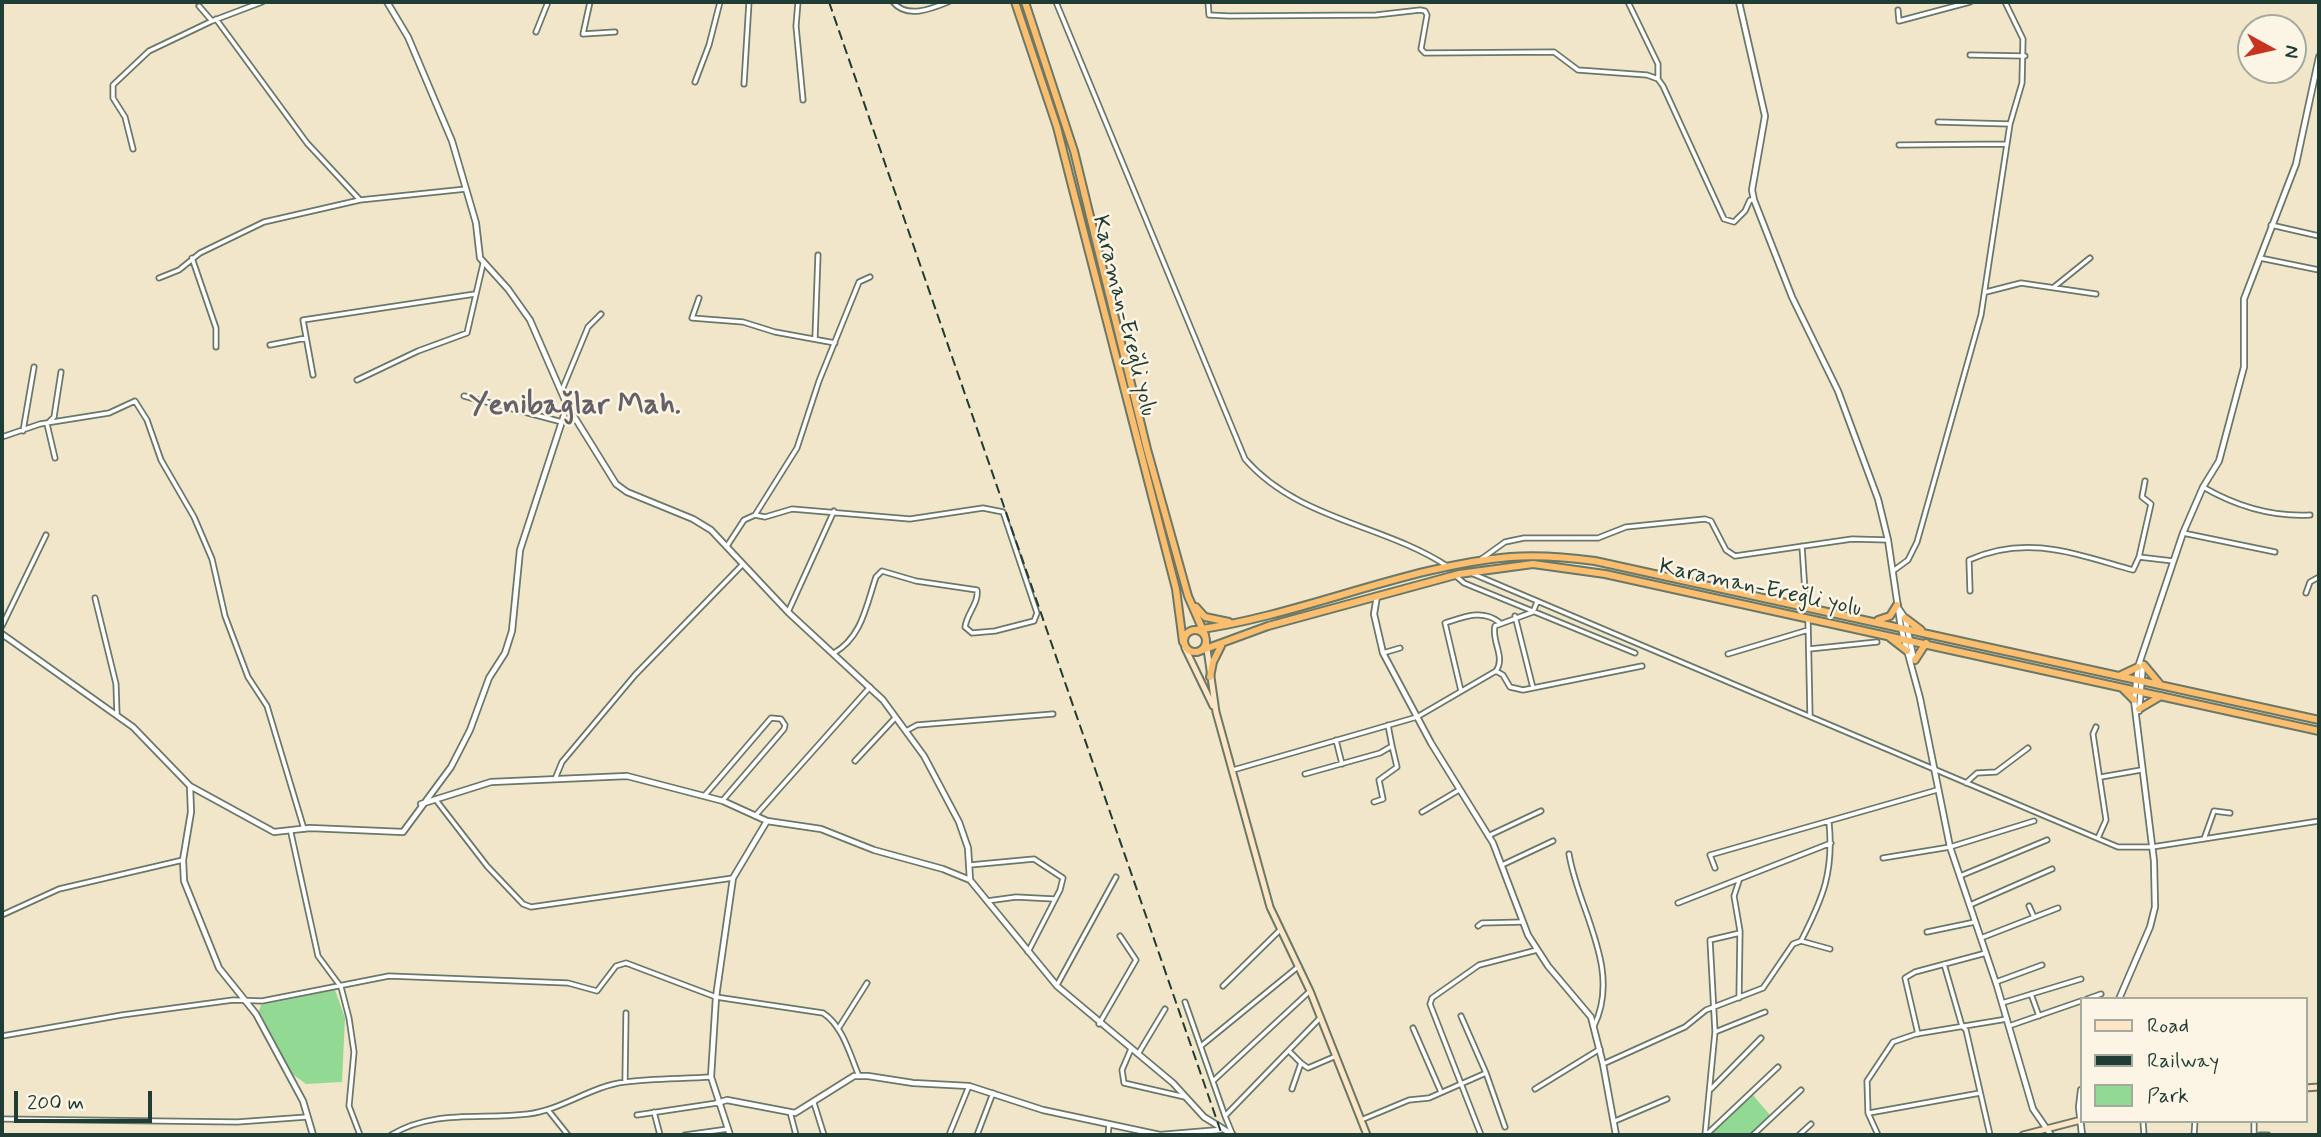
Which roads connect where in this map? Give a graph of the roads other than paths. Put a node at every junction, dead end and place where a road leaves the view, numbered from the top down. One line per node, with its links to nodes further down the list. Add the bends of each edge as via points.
1 (262, 2): 20 (street)
2 (387, 2): 35 (street, via 430,84)
3 (548, 2): 21 (street)
4 (590, 2): 22 (street, via 583,34)
5 (719, 2): 27 (street)
6 (749, 2): 28 (street)
7 (798, 2): 29 (street)
8 (893, 2): 9 (street, via 910,12)
9 (948, 2)
10 (1014, 2): 118 (highway, Karaman-Ereğli yolu, via 1069,174 1176,589)
11 (1025, 2): 93 (highway, Karaman-Ereğli yolu, via 1079,170)
12 (1056, 2): 86 (street, via 1245,459 1289,497)
13 (1208, 2): 26 (street, via 1209,15 1229,16 1376,15 1420,10 1427,16 1421,49 1426,53 1554,52 1578,70)
14 (1628, 2): 26 (street, via 1658,64)
15 (1739, 2): 37 (street, via 1765,116)
16 (1970, 2): 19 (street, via 1899,21)
17 (2006, 2): 24 (street, via 2020,29)
18 (199, 6): 20 (street)
19 (1898, 10)
20 (214, 20): 34 (street, via 141,56 113,85 113,98 125,117); 36 (street, via 307,144)
21 (536, 32)
22 (615, 33)
23 (1970, 55): 24 (street)
24 (2025, 56): 31 (street)
25 (2319, 57): 38 (street, via 2296,164)
26 (1658, 79): 37 (street, via 1724,219 1734,222)
27 (695, 82)
28 (744, 84)
29 (803, 100)
30 (1938, 122): 31 (street)
31 (2010, 124): 32 (street)
32 (2007, 144): 33 (street); 49 (street)
33 (1899, 145)
34 (133, 149)
35 (466, 189): 36 (street); 44 (street)
36 (360, 200): 41 (street, via 264,222)
37 (1754, 200): 78 (street, via 1866,460)
38 (2271, 225): 39 (street); 43 (street)
39 (2319, 236)
40 (818, 254): 55 (street)
41 (192, 258): 47 (street, via 179,270); 58 (street, via 216,328)
42 (2090, 258): 48 (street)
43 (2258, 258): 45 (street); 72 (street, via 2244,299 2244,368 2219,461)
44 (483, 264): 50 (street); 63 (street, via 519,303)
45 (2319, 271)
46 (870, 277): 56 (street, via 859,282)
47 (159, 278)
48 (2054, 287): 49 (street, via 2021,283); 51 (street)
49 (1986, 292): 87 (street, via 1917,542 1908,560)
50 (475, 294): 54 (street, via 303,320); 62 (street, via 471,327 464,336 418,351)
51 (2096, 295)
52 (699, 298): 55 (street, via 692,317 743,322)
53 (601, 314): 63 (street, via 589,327)
54 (306, 338): 57 (street); 61 (street)
55 (815, 338): 56 (street)
56 (835, 342): 74 (street, via 797,448)
57 (270, 345)
58 (216, 347)
59 (34, 367): 68 (street)
60 (61, 372): 67 (street, via 54,417)
61 (313, 375)
62 (358, 380)
63 (562, 390): 65 (street)
64 (464, 396): 66 (street)
65 (567, 405): 66 (street); 79 (street, via 616,484 693,519)
66 (562, 422): 175 (street, via 520,550 512,631 505,653 489,678 451,767)
67 (47, 424): 68 (street); 70 (street); 184 (street, via 108,413 135,401 212,559 225,616 248,677 267,706)
68 (23, 431): 69 (street)
69 (2, 437)
70 (54, 458)
71 (2145, 481): 82 (street, via 2142,497 2151,504)
72 (2203, 487): 75 (street, via 2234,505); 76 (street)
73 (834, 511): 74 (street, via 792,509 765,517); 99 (street); 126 (street, via 910,519 983,508 1003,512 1037,613 1034,621 972,633 965,627 966,617 978,597 977,590 882,571 860,625 847,646)
74 (755, 515): 79 (street, via 744,520)
75 (2310, 515)
76 (2183, 533): 81 (street); 83 (street)
77 (46, 535): 107 (street)
78 (1888, 540): 80 (street, via 1852,539); 87 (street)
79 (727, 545): 85 (street)
80 (1802, 546): 84 (street, via 1735,556 1705,519 1626,527 1598,538 1524,538 1505,542); 98 (street)
81 (2275, 552)
82 (2139, 557): 83 (street); 91 (street, via 2133,570 2057,549 1996,548 1969,560)
83 (2173, 561): 129 (street)
84 (1478, 562): 86 (highway, Karaman-Ereğli yolu); 98 (highway, Karaman-Ereğli yolu, via 1551,556 1595,561)
85 (743, 564): 99 (street); 166 (street, via 635,675 562,762)
86 (1449, 567): 105 (highway, Karaman-Ereğli yolu)
87 (1893, 571): 97 (street)
88 (1469, 572): 89 (highway, Karaman-Ereğli yolu); 96 (street); 102 (highway, Karaman-Ereğli yolu, via 1533,564 1568,567)
89 (1455, 575): 94 (highway, Karaman-Ereğli yolu); 100 (street)
90 (2319, 577): 92 (street, via 2310,582)
91 (1969, 591)
92 (2306, 593)
93 (1188, 596): 105 (highway, via 1205,617); 112 (highway, Karaman-Ereğli yolu)
94 (1378, 596): 115 (highway, Karaman-Ereğli yolu); 124 (street, via 1374,614)
95 (95, 598): 147 (street, via 116,684)
96 (1537, 602): 100 (street); 150 (street)
97 (1897, 606): 103 (street); 104 (highway, via 1886,619); 108 (street)
98 (1806, 607): 104 (highway, Karaman-Ereğli yolu)
99 (788, 612): 126 (street)
100 (1533, 612): 101 (street); 125 (street)
101 (1515, 616): 106 (street); 139 (street)
102 (1808, 617): 109 (street); 110 (highway, Karaman-Ereğli yolu)
103 (1905, 618): 108 (street); 113 (highway)
104 (1870, 621): 108 (highway, Karaman-Ereğli yolu)
105 (1245, 622): 112 (highway)
106 (1499, 622): 132 (street, via 1494,631 1500,662); 141 (street, via 1490,615 1475,614 1445,623)
107 (2, 626)
108 (1904, 628): 113 (highway, Karaman-Ereğli yolu); 114 (street)
109 (1808, 630): 120 (street); 127 (street)
110 (1881, 633): 114 (highway, Karaman-Ereğli yolu); 122 (highway)
111 (2, 634): 147 (street)
112 (1202, 634): 118 (highway, via 1187,633); 121 (main road); 123 (highway)
113 (1925, 634): 133 (highway, Karaman-Ereğli yolu)
114 (1906, 638): 117 (highway, Karaman-Ereğli yolu); 122 (street); 128 (street)
115 (1231, 640): 121 (highway, Karaman-Ereğli yolu); 134 (highway, via 1216,654)
116 (1877, 642): 120 (street)
117 (1926, 643): 128 (highway); 138 (highway, Karaman-Ereğli yolu)
118 (1184, 645): 123 (highway); 144 (main road)
119 (1400, 648): 124 (street)
120 (1809, 649): 150 (street)
121 (1207, 651): 123 (highway, Karaman-Ereğli yolu); 134 (main road)
122 (1907, 651): 131 (street)
123 (1197, 652)
124 (1382, 653): 149 (street)
125 (1635, 653)
126 (832, 654): 137 (street)
127 (1728, 654)
128 (1914, 660): 131 (street)
129 (2142, 664): 133 (highway); 135 (street); 136 (highway)
130 (1642, 666): 139 (street)
131 (1913, 668): 162 (street)
132 (1496, 671): 139 (street, via 1515,690); 141 (street)
133 (2121, 676): 135 (highway, Karaman-Ereğli yolu)
134 (1210, 677): 144 (main road)
135 (2139, 679): 136 (highway, Karaman-Ereğli yolu); 140 (street)
136 (2160, 684): 151 (highway, Karaman-Ereğli yolu)
137 (870, 687): 148 (street); 179 (street)
138 (2121, 687): 140 (highway, Karaman-Ereğli yolu); 143 (highway)
139 (1533, 688)
140 (2137, 690): 142 (highway, Karaman-Ereğli yolu); 143 (street); 145 (street)
141 (1462, 691): 149 (street)
142 (2162, 696): 145 (highway); 154 (highway, Karaman-Ereğli yolu)
143 (2134, 700): 145 (street)
144 (1216, 712): 161 (main road)
145 (2138, 713): 163 (street)
146 (1052, 714): 155 (street, via 917,725)
147 (117, 715): 168 (street)
148 (897, 716): 155 (street); 159 (street)
149 (1418, 716): 152 (street); 169 (street)
150 (1810, 716): 162 (street)
151 (2319, 720)
152 (1388, 725): 156 (street); 157 (street)
153 (2096, 727): 165 (street, via 2093,734)
154 (2319, 731)
155 (906, 732): 197 (street, via 959,822)
156 (1336, 740): 160 (street); 161 (street)
157 (1392, 746): 160 (street); 174 (street, via 1397,766 1379,780 1383,799)
158 (2028, 748): 167 (street, via 1996,772 1977,773)
159 (855, 761)
160 (1342, 764): 164 (street)
161 (1233, 770): 217 (main road)
162 (1935, 770): 167 (street); 170 (street)
163 (2141, 770): 165 (street); 193 (street)
164 (1305, 774)
165 (2101, 778): 187 (street, via 2106,820)
166 (555, 779): 171 (street, via 627,776); 172 (street, via 491,782)
167 (1966, 783): 187 (street)
168 (190, 786): 185 (street, via 274,832); 196 (street)
169 (1459, 790): 177 (street); 186 (street)
170 (1937, 790): 183 (street); 192 (street)
171 (705, 796): 173 (street); 173 (street, via 771,718 781,719 784,729)
172 (436, 800): 175 (street); 203 (street, via 486,866 531,907)
173 (723, 801): 179 (street)
174 (1374, 802)
175 (421, 804): 184 (street, via 403,832)
176 (1541, 811): 186 (street)
177 (1423, 812)
178 (2230, 813): 188 (street, via 2214,811)
179 (754, 816): 180 (street)
180 (767, 821): 203 (street); 204 (street, via 821,829)
181 (2034, 821): 192 (street)
182 (2319, 821): 188 (street)
183 (1829, 822): 191 (street); 199 (street, via 1710,855)
184 (304, 829): 185 (street)
185 (291, 832): 235 (street, via 318,956)
186 (1488, 836): 198 (street)
187 (2098, 838): 193 (street, via 2118,847)
188 (2204, 839): 193 (street)
189 (2047, 840): 201 (street)
190 (1553, 841): 198 (street)
191 (1831, 843): 205 (street); 222 (street, via 1827,885)
192 (1950, 847): 195 (street); 201 (street)
193 (2152, 847): 241 (street, via 2155,906)
194 (1569, 854): 256 (street, via 1595,934 1604,988 1604,1002)
195 (1883, 858)
196 (183, 860): 212 (street, via 60,889); 243 (street, via 184,881 219,968)
197 (970, 865): 204 (street); 206 (street, via 1034,859 1063,878)
198 (1502, 865): 214 (street)
199 (1715, 868)
200 (2052, 869): 209 (street)
201 (1960, 876): 209 (street)
202 (1116, 877): 233 (street)
203 (733, 878): 239 (street)
204 (970, 880): 207 (street)
205 (1739, 881): 208 (street); 219 (street, via 1734,896)
206 (1054, 899): 207 (street); 225 (street)
207 (987, 901): 225 (street)
208 (1678, 903)
209 (1970, 905): 215 (street)
210 (2029, 906): 213 (street)
211 (2058, 908): 213 (street)
212 (2, 915)
213 (2034, 917): 221 (street)
214 (1523, 922): 216 (street); 224 (street)
215 (1975, 922): 218 (street); 221 (street)
216 (1478, 926)
217 (1280, 930): 229 (main road); 234 (street)
218 (1927, 932)
219 (1740, 933): 242 (street); 247 (street, via 1710,940)
220 (1120, 936): 255 (street, via 1136,960)
221 (1981, 938): 226 (street)
222 (1801, 941): 223 (street); 242 (street, via 1793,944 1763,988)
223 (1830, 949)
224 (1537, 950): 256 (street); 279 (street, via 1479,965 1432,998 1430,1004)
225 (1028, 952): 233 (street)
226 (1986, 953): 227 (street); 231 (street)
227 (1944, 964): 257 (street); 262 (street, via 1905,978)
228 (2042, 965): 231 (street)
229 (1299, 966): 236 (main road); 265 (street)
230 (2081, 979): 237 (street)
231 (1996, 982): 246 (street)
232 (867, 984): 260 (street)
233 (1057, 986): 255 (street)
234 (1223, 986)
235 (341, 987): 239 (street, via 389,976 568,983 597,991 616,966 626,963); 243 (street, via 262,1002); 310 (street, via 354,1052 349,1106)
236 (1310, 990): 253 (main road); 277 (street)
237 (2031, 994): 246 (street); 252 (street)
238 (2101, 994): 240 (street)
239 (716, 997): 260 (street, via 823,1013); 276 (street)
240 (2093, 997)
241 (2120, 997)
242 (1739, 998): 247 (street)
243 (246, 1000): 263 (street); 298 (street)
244 (2080, 1001): 252 (street)
245 (1185, 1002): 265 (street)
246 (2002, 1003): 254 (street)
247 (1714, 1008): 261 (street); 272 (street, via 1698,1014 1685,1027)
248 (1165, 1009): 269 (street)
249 (1765, 1012): 261 (street)
250 (626, 1013): 278 (street)
251 (1461, 1016): 274 (street)
252 (2039, 1016): 258 (street)
253 (1321, 1017): 268 (street); 270 (main road)
254 (2007, 1019): 257 (street); 258 (street)
255 (1099, 1024): 266 (street)
256 (1594, 1026): 267 (street)
257 (1962, 1026): 262 (street); 287 (street)
258 (2009, 1026): 306 (street, via 2033,1109)
259 (1413, 1028): 285 (street)
260 (838, 1029): 275 (street)
261 (1715, 1032): 282 (street)
262 (1917, 1034): 295 (street, via 1893,1042 1870,1075)
263 (2, 1036)
264 (1761, 1038): 282 (street)
265 (1200, 1046): 277 (street)
266 (1131, 1049): 269 (street); 288 (street, via 1122,1070 1124,1083)
267 (1600, 1049): 272 (street); 281 (street)
268 (1290, 1052): 271 (street); 297 (street)
269 (1138, 1054): 288 (street)
270 (1336, 1056): 271 (street, via 1308,1068); 300 (main road)
271 (1301, 1063): 283 (street)
272 (1604, 1064): 302 (street)
273 (1778, 1068): 324 (street)
274 (1486, 1073): 279 (street); 305 (street)
275 (859, 1076): 280 (street); 290 (street)
276 (711, 1077): 278 (street); 291 (street)
277 (1213, 1081): 297 (street)
278 (625, 1082): 292 (street)
279 (1462, 1083): 285 (street); 322 (street)
280 (969, 1086): 286 (street); 317 (street)
281 (1535, 1089)
282 (1710, 1089): 324 (street)
283 (1292, 1090)
284 (1801, 1090): 325 (street)
285 (1441, 1092): 300 (street)
286 (993, 1093): 303 (street, via 1043,1111); 318 (street)
287 (1980, 1093): 295 (street); 328 (street)
288 (1186, 1097): 308 (street)
289 (1667, 1098): 302 (street)
290 (814, 1102): 294 (street); 316 (street)
291 (717, 1103): 293 (street); 294 (street, via 727,1100); 307 (street)
292 (548, 1110): 311 (street, via 509,1116 466,1114); 312 (street)
293 (654, 1112): 296 (street); 313 (street)
294 (790, 1112): 315 (street)
295 (1868, 1113): 327 (street)
296 (637, 1115)
297 (1225, 1116): 320 (street)
298 (308, 1117): 299 (street, via 237,1122); 309 (street)
299 (2, 1119)
300 (1361, 1120): 321 (main road)
301 (2080, 1120): 306 (main road)
302 (1615, 1121): 323 (street)
303 (1109, 1123): 308 (street, via 1160,1135); 319 (street)
304 (1811, 1124): 326 (street)
305 (1505, 1127)
306 (2046, 1127): 329 (main road); 330 (street)
307 (729, 1132): 314 (street)
308 (1218, 1132): 320 (street)
309 (313, 1135)
310 (360, 1135)
311 (391, 1135)
312 (568, 1135)
313 (660, 1135)
314 (685, 1135)
315 (796, 1135)
316 (824, 1135)
317 (948, 1135)
318 (977, 1135)
319 (1108, 1135)
320 (1233, 1135)
321 (1367, 1135)
322 (1480, 1135)
323 (1616, 1135)
324 (1705, 1135)
325 (1753, 1135)
326 (1799, 1135)
327 (1878, 1135)
328 (1990, 1135)
329 (2023, 1135)
330 (2051, 1135)
331 (2260, 1135): 332 (street)
332 (2268, 1135)

